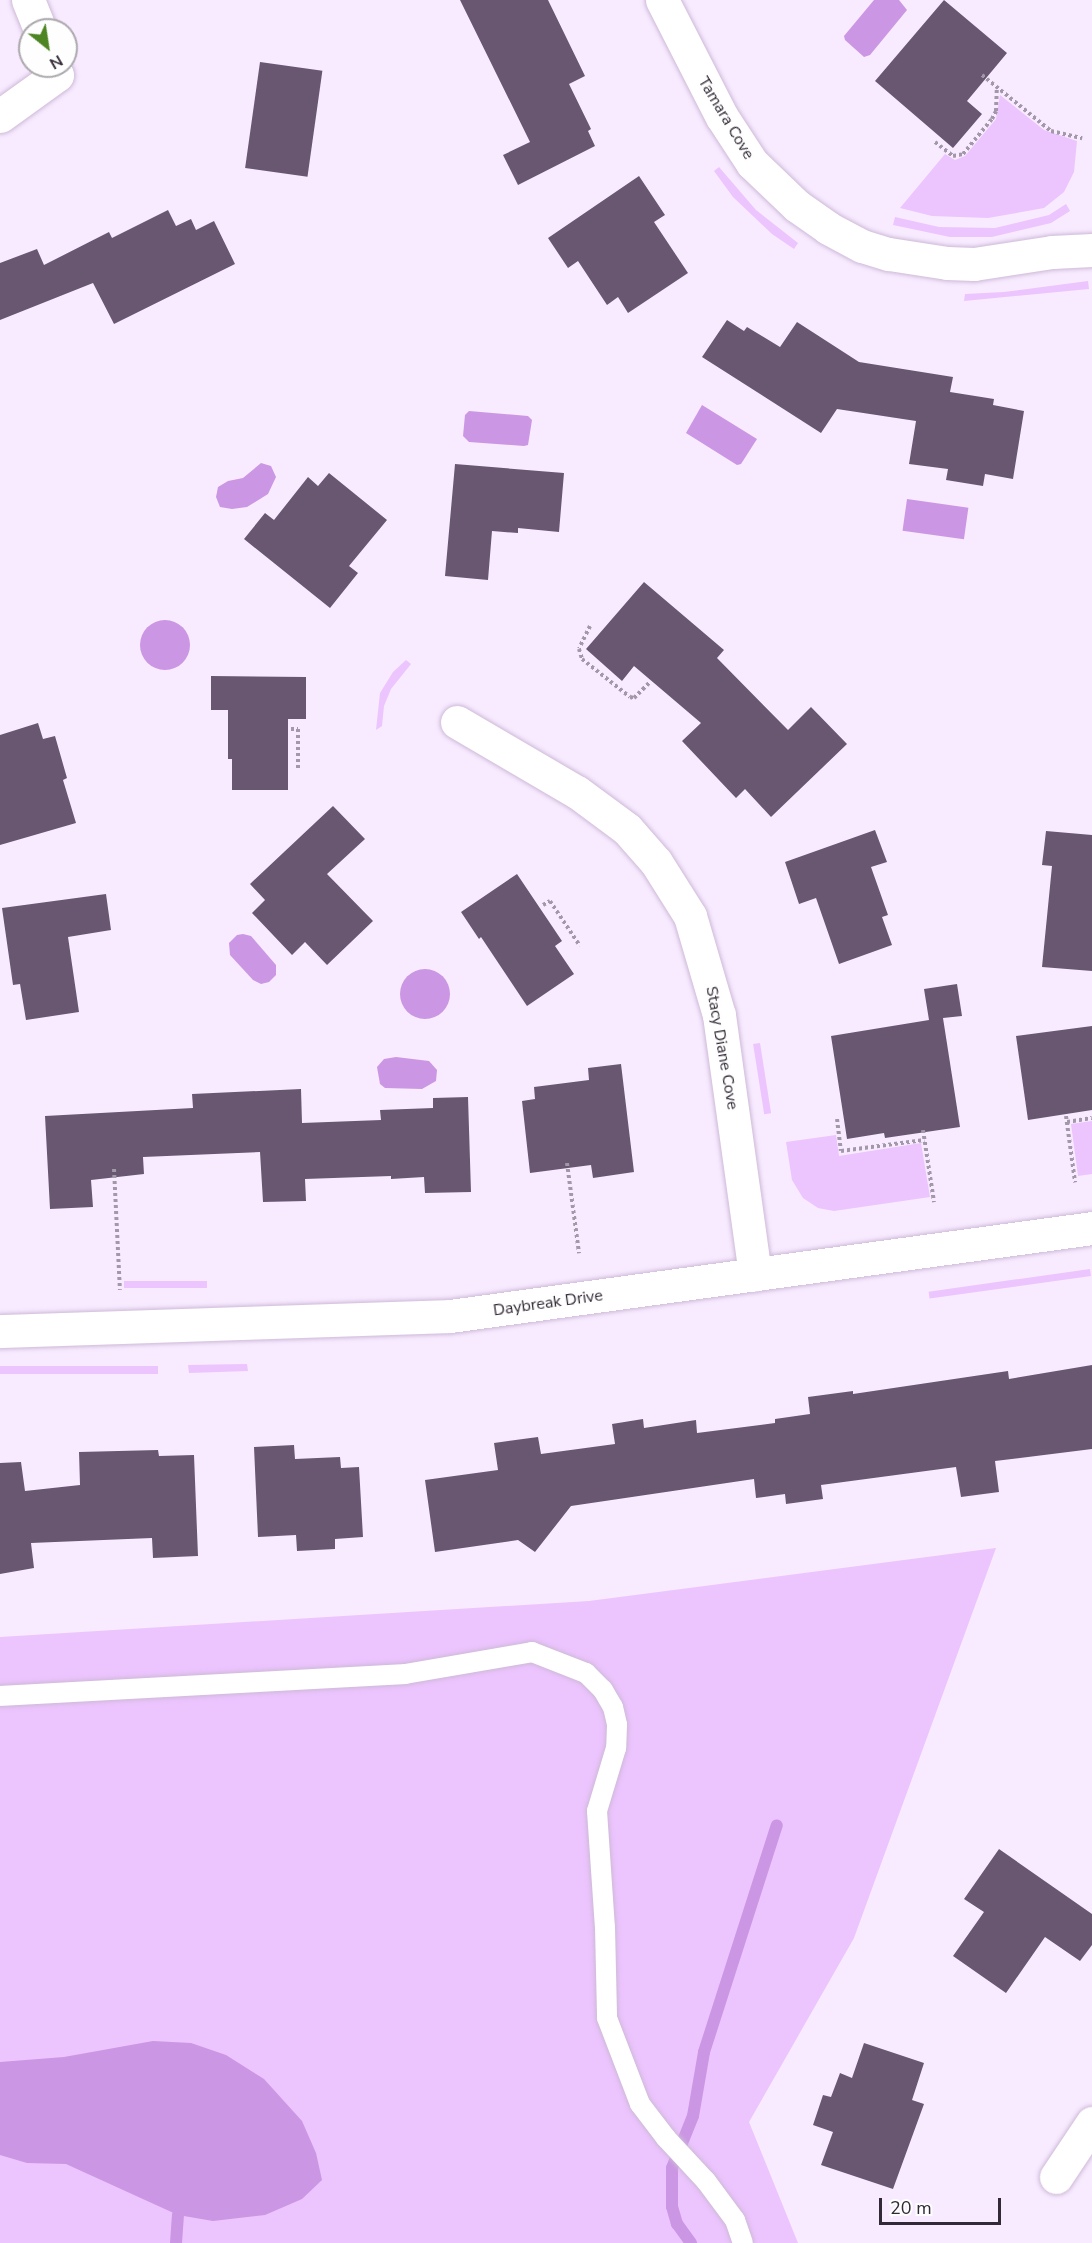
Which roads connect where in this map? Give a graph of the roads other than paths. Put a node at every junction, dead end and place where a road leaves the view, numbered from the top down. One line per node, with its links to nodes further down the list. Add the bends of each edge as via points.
1 (28, 0): 3 (street)
2 (662, 0): 6 (street, Tamara Cove, via 722,117 752,163 797,206 828,228 862,246 889,254 947,263 974,264)
3 (35, 18)
4 (45, 78): 5 (street)
5 (0, 116)
6 (1092, 250)
7 (458, 722): 9 (street, Stacy Diane Cove, via 577,792 627,829 656,862 690,916 719,1015)
8 (1092, 1228): 9 (street, Daybreak Drive)
9 (755, 1275): 10 (street, Daybreak Drive, via 450,1316)
10 (0, 1331)
11 (0, 1696): 14 (lane, via 405,1674 532,1652 586,1673 603,1690 618,1725 616,1748 597,1811 607,2018 640,2104 735,2220)
12 (1092, 2123): 13 (street)
13 (1056, 2177)
14 (743, 2243)

